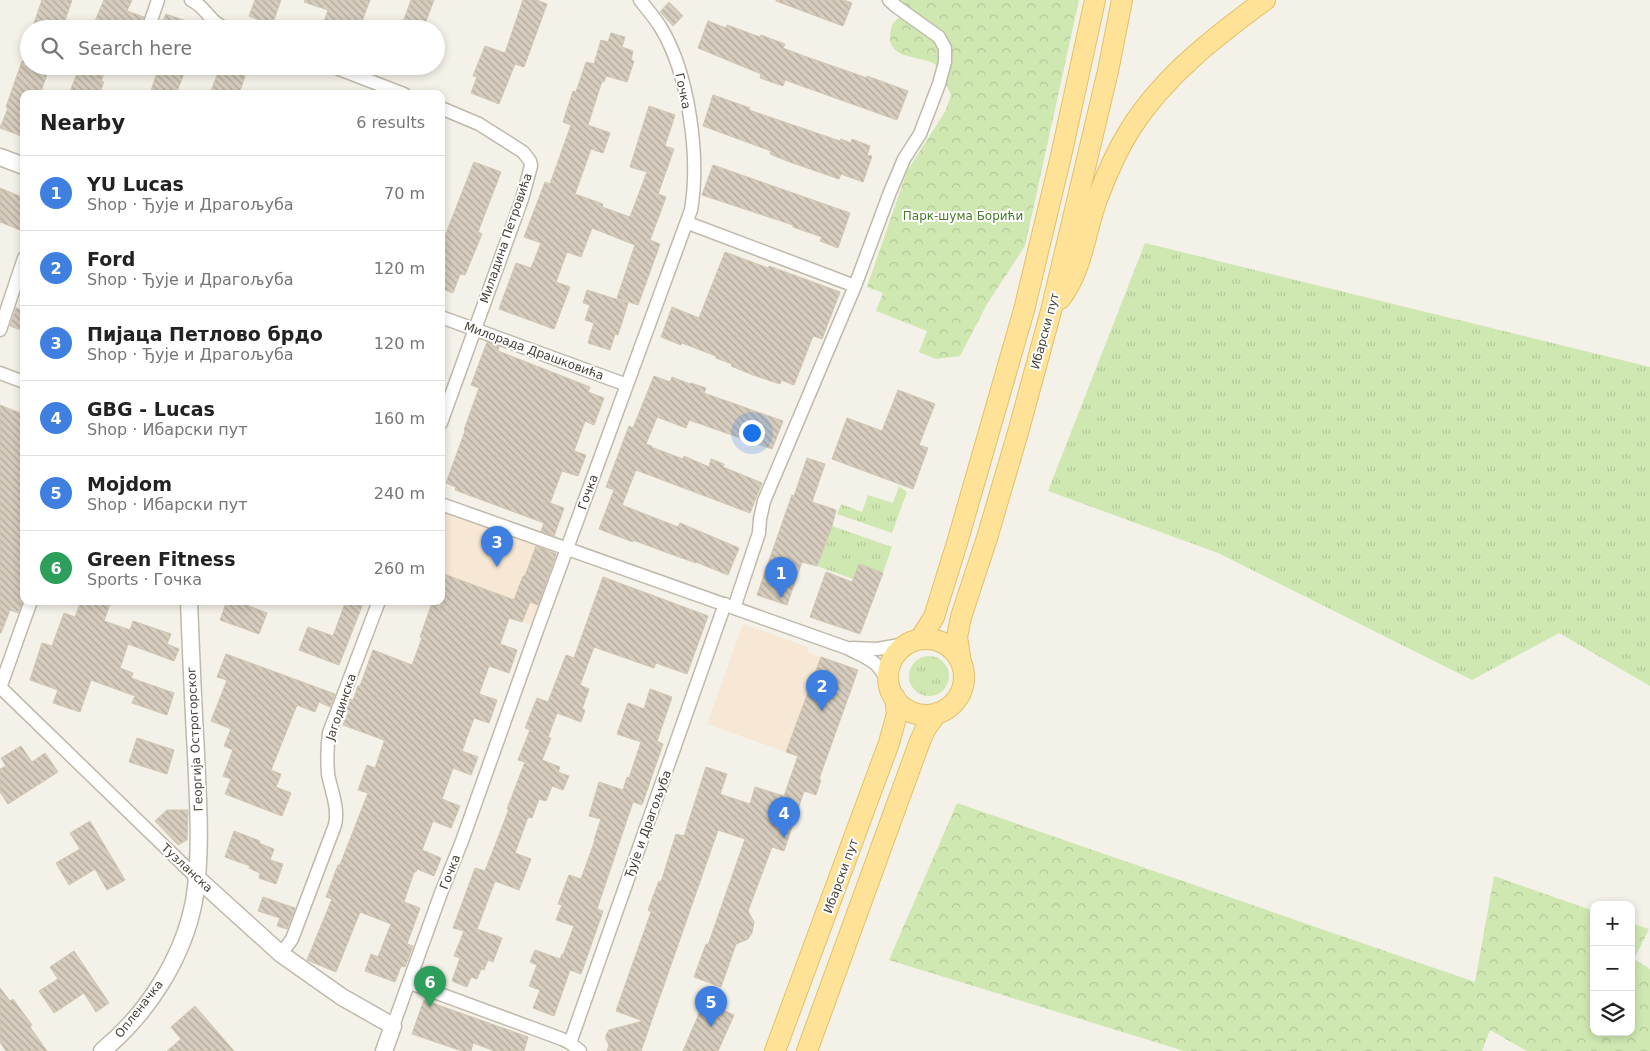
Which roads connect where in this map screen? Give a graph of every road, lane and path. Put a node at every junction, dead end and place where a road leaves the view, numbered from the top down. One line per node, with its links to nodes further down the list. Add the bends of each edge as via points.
1 (158, 0): 8 (street)
2 (191, 0): 9 (street, via 201,5)
3 (640, 0): 15 (street, Гочка, via 661,29 681,75 693,161)
4 (889, 0): 17 (street, Ђује и Драгољуба, via 939,37 945,48 946,62 924,125 890,192)
5 (1095, 0): 32 (main road, via 1024,310 934,617)
6 (1122, 0): 18 (main road, Ибарски пут)
7 (1265, 0): 18 (main road, via 1187,61 1132,127 1096,200 1078,267 1067,291)
8 (151, 20)
9 (212, 20)
10 (355, 75): 11 (street)
11 (394, 90)
12 (445, 110): 20 (street, Миладина Петровића, via 479,124 523,152 531,166 522,200)
13 (0, 157): 14 (street)
14 (20, 164)
15 (688, 223): 17 (street); 24 (street, Гочка)
16 (20, 270): 21 (street)
17 (856, 286): 31 (street, Ђује и Драгољуба, via 764,501 759,533)
18 (1051, 311): 34 (main road, Ибарски пут, via 987,538 961,617 957,637)
19 (445, 318): 20 (street, Милорада Драшковића)
20 (474, 329): 24 (street, Милорада Драшковића); 25 (street)
21 (0, 330)
22 (0, 373): 23 (street)
23 (20, 380)
24 (627, 385): 27 (street, Гочка)
25 (445, 411)
26 (445, 505): 27 (street)
27 (567, 548): 31 (street); 40 (street, Гочка)
28 (30, 605): 35 (street)
29 (189, 605): 38 (street, Георгија Острогорског, via 199,822)
30 (377, 605): 39 (street, Јагодинска, via 329,734 328,769 337,812 335,825 292,939)
31 (729, 606): 33 (street); 42 (street, Ђује и Драгољуба)
32 (913, 641): 33 (street, via 877,649); 34 (main road, via 939,640); 36 (main road, via 898,650 889,667)
33 (847, 648): 36 (street, via 877,664)
34 (960, 658): 37 (main road, via 964,667 964,686 954,703)
35 (0, 687): 38 (street, Тузланска)
36 (892, 692): 37 (main road, via 900,704 913,713); 46 (main road, Ибарски пут, via 897,714 889,743)
37 (937, 713): 47 (main road, via 920,741)
38 (196, 877): 39 (street, Тузланска); 43 (street, Опленачка, via 190,918 166,974 131,1022)
39 (281, 954): 41 (street, Тузланска, via 342,997)
40 (410, 983): 41 (street, Гочка); 42 (street)
41 (393, 1026): 44 (street, Гочка)
42 (570, 1043): 45 (street)
43 (102, 1051)
44 (384, 1051)
45 (580, 1051)
46 (775, 1051)
47 (807, 1051)

